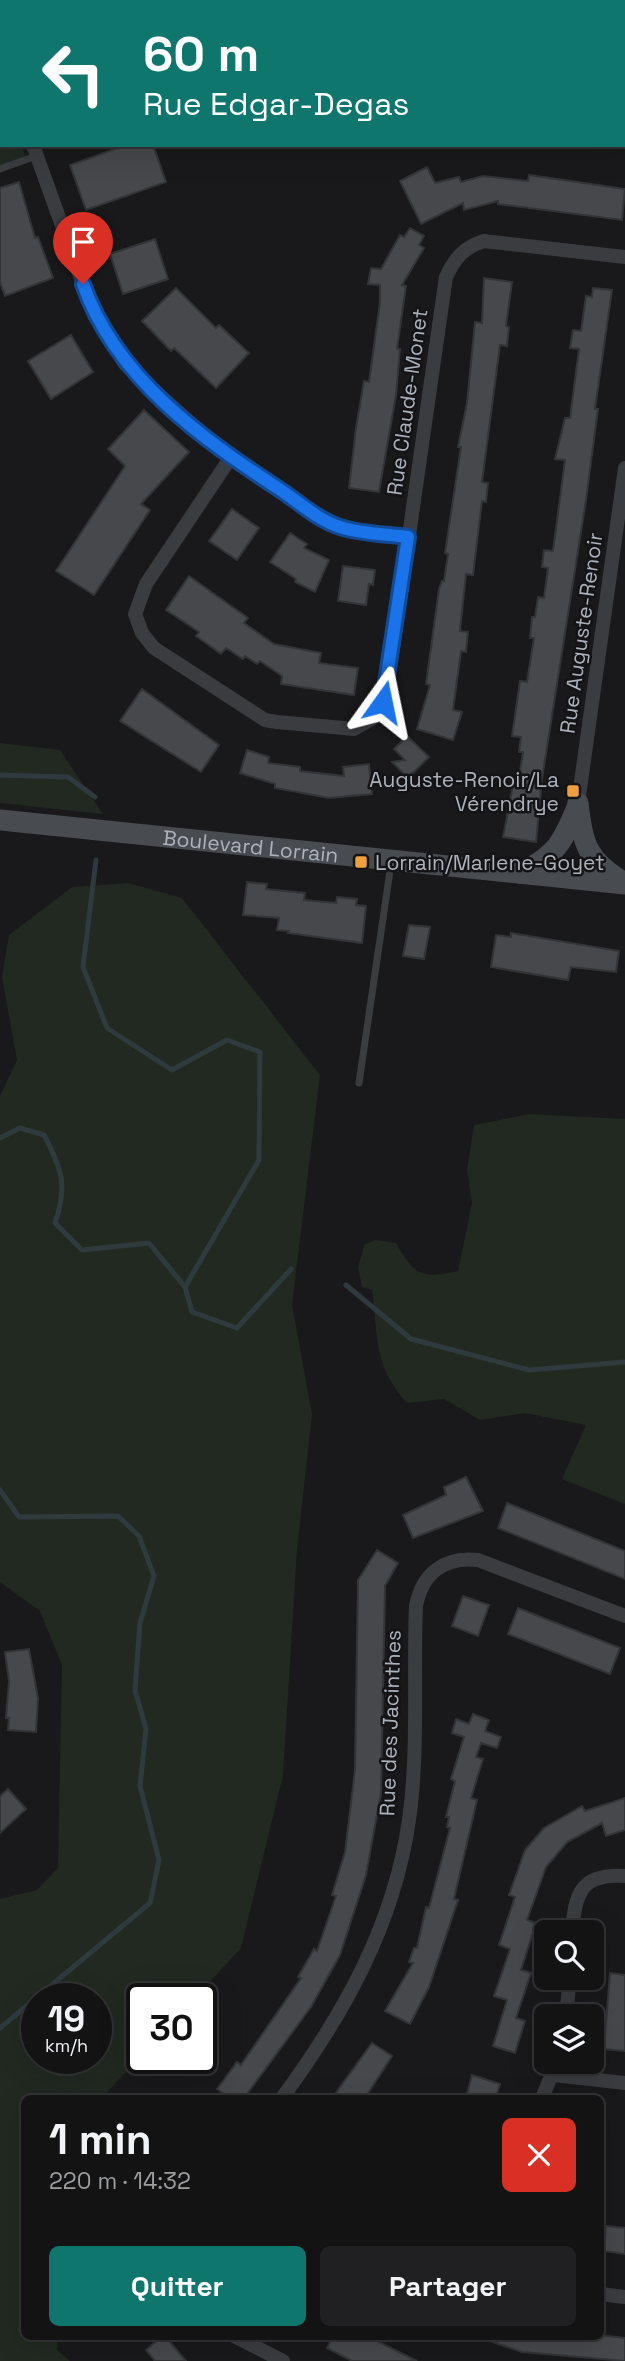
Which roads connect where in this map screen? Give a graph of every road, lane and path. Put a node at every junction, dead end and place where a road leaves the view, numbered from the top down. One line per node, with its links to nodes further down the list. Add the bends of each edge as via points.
1 (34, 151): 2 (lane); 4 (street, via 94,315 125,364)
2 (0, 169)
3 (625, 257): 6 (street, Rue Claude-Monet, via 484,241 471,245 452,263 446,277)
4 (231, 457): 6 (street, via 326,521 358,531); 6 (street, Rue Claude-Monet, via 146,584 135,614 154,648 265,720 354,729 372,719 387,689)
5 (625, 468): 7 (street, Rue Auguste-Renoir)
6 (408, 537)
7 (578, 803): 10 (main road, via 552,855); 11 (main road, via 588,852)
8 (0, 820): 9 (main road, Boulevard Lorrain)
9 (392, 859): 10 (main road, Boulevard Lorrain); 12 (lane)
10 (519, 874): 11 (main road, Boulevard Lorrain)
11 (625, 883)
12 (359, 1083)
13 (625, 1616): 19 (street, Rue des Jacinthes, via 478,1560 453,1560 433,1571 419,1589 410,1819 394,1889 357,1984)
14 (625, 1876): 15 (street, via 596,1877 587,1883 575,1902)
15 (573, 1920)
16 (552, 2074): 20 (street)
17 (581, 2074): 18 (street)
18 (625, 2084)
19 (284, 2095)
20 (543, 2095)
21 (604, 2294): 22 (street)
22 (625, 2297)
23 (242, 2340): 24 (street)
24 (283, 2361)

